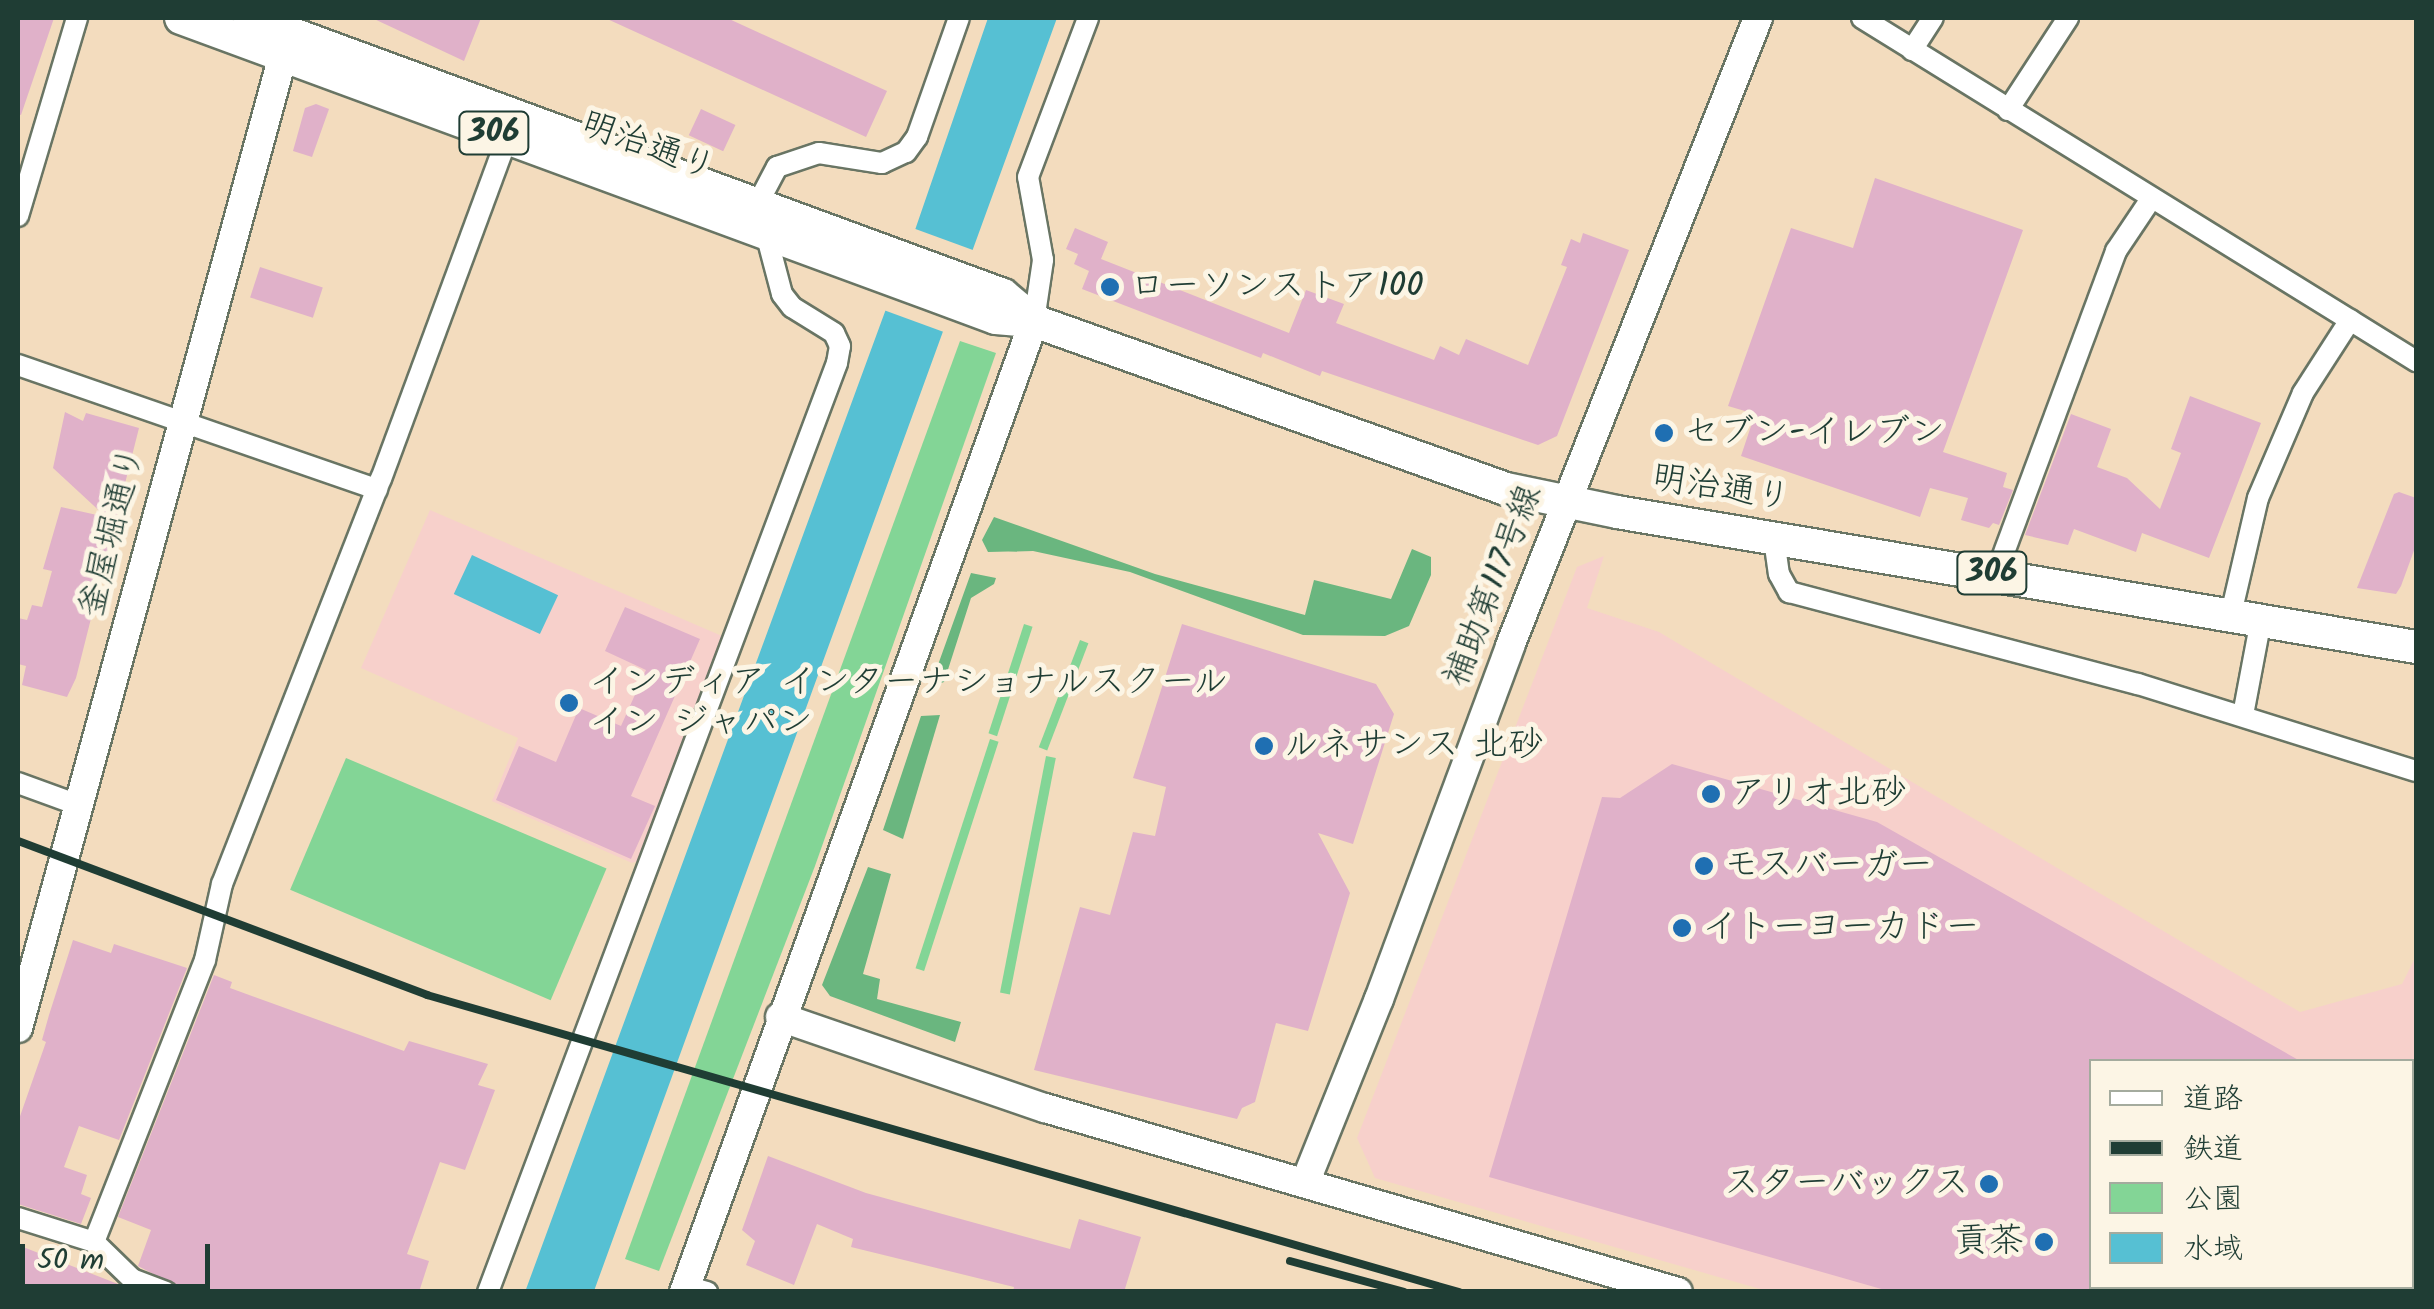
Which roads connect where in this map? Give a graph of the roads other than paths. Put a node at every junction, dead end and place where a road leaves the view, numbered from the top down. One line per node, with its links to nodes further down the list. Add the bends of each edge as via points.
1 (77, 18): 15 (street)
2 (181, 18): 11 (main road, 明治通り / 306)
3 (960, 18): 16 (street, via 906,152 882,163 820,152 778,166)
4 (1088, 18): 18 (street, via 1028,177 1044,260)
5 (1758, 18): 23 (street, 補助第117号線)
6 (1862, 18): 10 (street)
7 (1933, 18): 10 (street)
8 (2068, 18): 12 (street)
9 (260, 20): 11 (street); 16 (main road, 明治通り / 306)
10 (1912, 50): 12 (street)
11 (283, 55): 13 (main road, 明治通り / 306); 21 (street, 釜屋堀通り)
12 (2008, 110): 14 (street)
13 (507, 138): 16 (main road, 明治通り / 306); 22 (street)
14 (2151, 199): 17 (street); 25 (street, via 2116,251)
15 (18, 216)
16 (762, 218): 18 (main road, 明治通り / 306); 39 (street, via 782,294 834,334 837,362)
17 (2350, 320): 19 (street); 26 (street, via 2303,393 2258,498)
18 (1034, 321): 23 (main road, 明治通り / 306, via 1439,469); 32 (street)
19 (2416, 361)
20 (18, 365): 21 (street)
21 (181, 422): 22 (street); 31 (street, 釜屋堀通り)
22 (377, 489): 36 (street, via 222,884 204,960)
23 (1566, 503): 24 (main road, 明治通り / 306); 34 (street, 補助第117号線)
24 (1774, 539): 25 (main road, 明治通り / 306); 28 (street, via 1789,592)
25 (1996, 574): 26 (main road, 明治通り / 306)
26 (2246, 617): 27 (main road, 明治通り / 306); 28 (street)
27 (2416, 647)
28 (2242, 715): 29 (street)
29 (2416, 771)
30 (18, 783): 31 (street)
31 (81, 806): 33 (street, 釜屋堀通り)
32 (780, 1017): 34 (street, via 1045,1108); 37 (street)
33 (18, 1028)
34 (1305, 1183): 40 (street)
35 (18, 1218): 36 (street)
36 (94, 1242): 38 (street, via 132,1279)
37 (692, 1290)
38 (166, 1292)
39 (488, 1292)
40 (1678, 1292)

